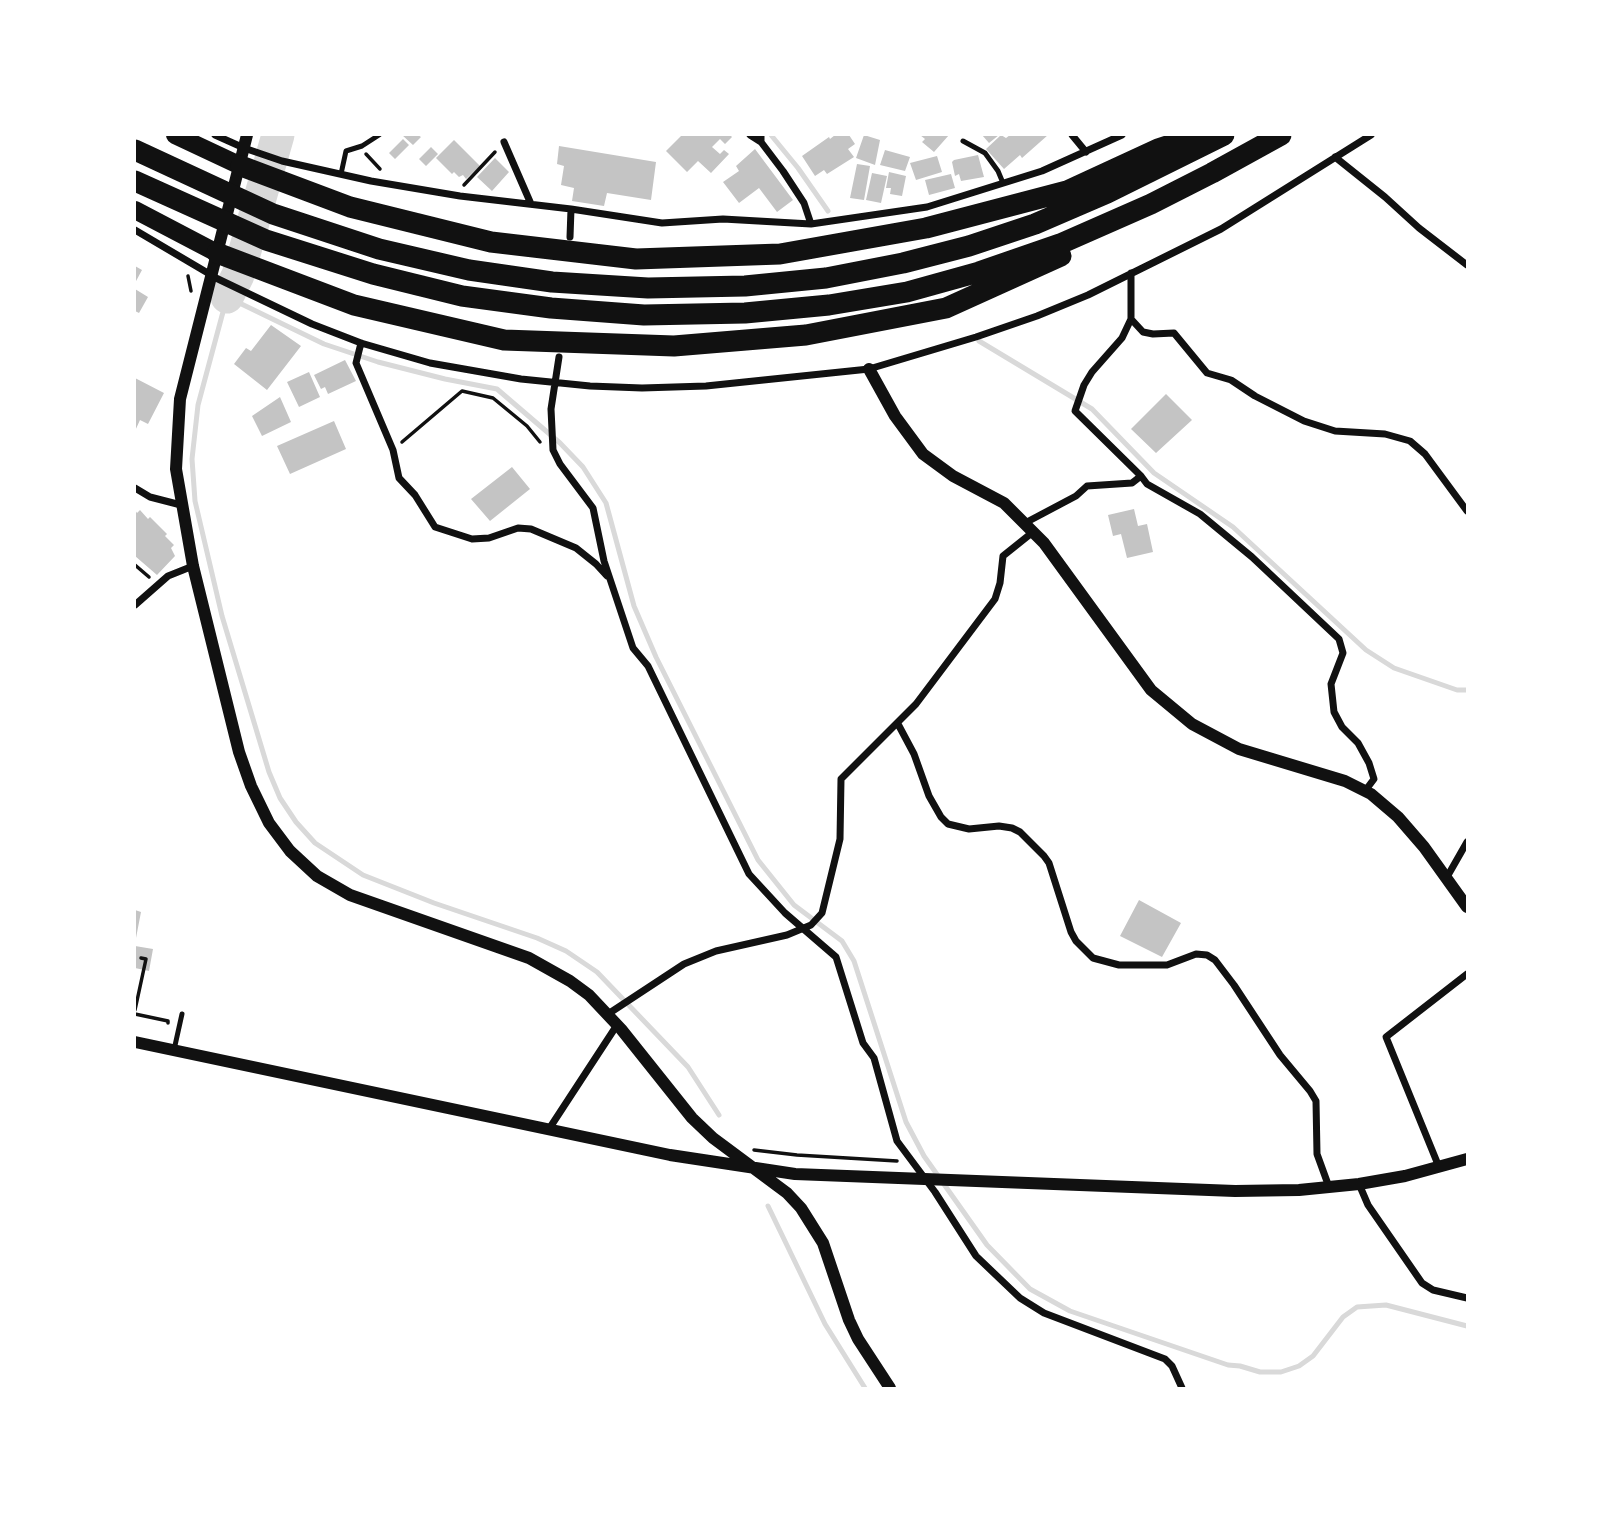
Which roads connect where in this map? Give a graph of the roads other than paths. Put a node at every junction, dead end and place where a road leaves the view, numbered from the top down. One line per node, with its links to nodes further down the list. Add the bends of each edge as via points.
1 (176, 135): 18 (highway)
2 (215, 135): 18 (street)
3 (247, 135): 18 (street)
4 (379, 135): 19 (lane, via 346,151)
5 (750, 135): 12 (street)
6 (1072, 135): 16 (street)
7 (1122, 135): 16 (street)
8 (1203, 135): 18 (highway, via 1158,149 1067,191 926,228 780,254 636,259 491,242 349,207 281,183)
9 (1224, 135): 15 (highway, via 1107,193 969,246 826,278 648,288 469,270 379,249 273,214)
10 (1281, 135): 23 (highway)
11 (1371, 135): 17 (street)
12 (761, 139): 26 (street, via 804,203)
13 (963, 141): 21 (lane, via 985,153)
14 (504, 142): 22 (street)
15 (135, 150)
16 (1086, 152): 21 (street)
17 (1335, 157): 30 (street); 31 (street, via 1221,229)
18 (244, 158): 19 (street, via 282,160); 29 (street)
19 (341, 174): 22 (street)
20 (135, 181): 23 (highway, via 266,240 373,274 462,296 644,315 769,311 907,292 1060,244)
21 (1003, 183): 26 (street, via 927,208)
22 (531, 204): 24 (street)
23 (1151, 204): 29 (highway, via 1056,259 946,308 806,335 674,346 504,340 354,305)
24 (571, 209): 26 (street, via 662,223 723,219); 28 (street)
25 (135, 210): 29 (highway)
26 (811, 224)
27 (135, 230): 32 (street)
28 (570, 237)
29 (224, 256): 32 (street)
30 (1467, 265)
31 (1131, 273): 33 (street); 36 (street, via 1037,316)
32 (215, 276): 34 (street); 40 (street, via 195,332 180,399 176,469)
33 (1132, 319): 38 (street, via 1092,372 1075,411); 41 (street, via 1143,332 1174,333 1208,373 1231,380 1304,421 1335,431 1385,434 1410,441)
34 (361, 344): 37 (street, via 430,363); 44 (street, via 356,363 393,450 399,478 435,527 472,539 531,529 576,548)
35 (559, 357): 37 (street)
36 (869, 369): 37 (street, via 706,386 642,388); 42 (street, via 923,454 1004,503)
37 (556, 382): 44 (street, via 553,450 593,508)
38 (1141, 476): 42 (street, via 1132,483 1087,486); 47 (street, via 1200,514 1339,639 1343,653 1331,684 1334,712 1369,763 1374,779)
39 (135, 488): 40 (street)
40 (181, 505): 43 (street)
41 (1467, 510)
42 (1029, 527): 46 (street, via 1003,556 999,590 991,606); 47 (street, via 1151,690 1192,724 1239,749)
43 (193, 566): 45 (street, via 168,576); 54 (street, via 239,752 269,823 290,851 317,876 350,895 550,968 589,995)
44 (610, 579): 51 (street, via 633,648 648,666 740,858 749,874)
45 (135, 605)
46 (898, 724): 51 (street, via 841,779 840,839 822,913); 63 (street, via 929,796 948,824 969,829 1012,828 1044,856 1071,932 1093,958 1119,965 1167,965 1196,954 1215,960 1316,1101 1317,1154)
47 (1365, 791): 49 (street, via 1398,817)
48 (1467, 842): 49 (street)
49 (1447, 877): 50 (street)
50 (1467, 908)
51 (803, 930): 54 (street, via 684,964 620,1006); 61 (street, via 836,957 863,1043 874,1058 897,1141)
52 (1467, 974): 59 (street, via 1386,1037)
53 (182, 1014): 56 (lane)
54 (613, 1020): 57 (street); 60 (street, via 692,1118)
55 (135, 1042): 56 (street)
56 (174, 1050): 57 (street)
57 (548, 1130): 60 (street)
58 (1467, 1159): 59 (street)
59 (1439, 1167): 62 (street)
60 (757, 1170): 61 (street); 65 (street, via 792,1198 813,1225 858,1339)
61 (927, 1181): 63 (street, via 1186,1191); 66 (street, via 976,1256 1020,1298 1044,1313 1166,1359)
62 (1359, 1184): 63 (street); 64 (street, via 1368,1205 1422,1283)
63 (1329, 1188)
64 (1467, 1298)
65 (890, 1388)
66 (1182, 1388)

